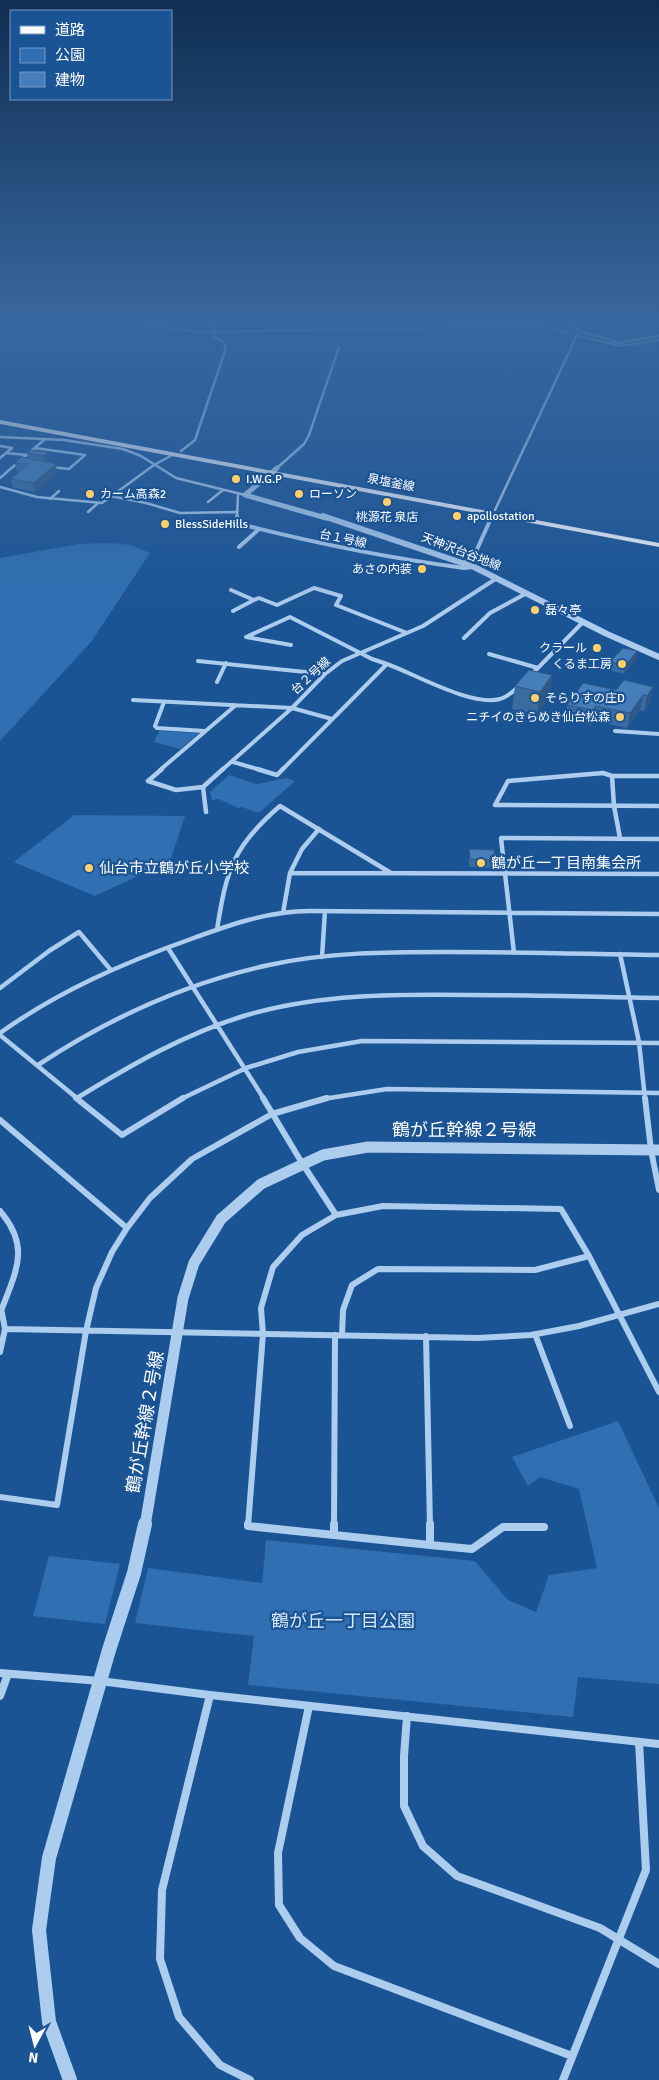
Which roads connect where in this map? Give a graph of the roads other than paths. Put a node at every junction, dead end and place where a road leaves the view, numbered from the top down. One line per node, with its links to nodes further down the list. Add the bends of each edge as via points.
1 (201, 419): 11 (street, via 194,440)
2 (314, 419): 19 (street, via 304,444)
3 (538, 419): 32 (street)
4 (0, 421): 5 (main road, 泉塩釜線); 11 (main road, 泉塩釜線)
5 (39, 430): 7 (street); 11 (main road, 泉塩釜線)
6 (0, 437): 7 (street)
7 (32, 439): 8 (street)
8 (46, 439): 10 (street); 18 (street, via 123,450 141,456)
9 (0, 446): 12 (street, via 12,448)
10 (35, 448): 13 (street); 17 (street, via 85,454 69,469)
11 (177, 452): 18 (street); 19 (main road, 泉塩釜線)
12 (6, 453): 13 (street); 14 (street)
13 (27, 456): 15 (street)
14 (0, 458)
15 (19, 462): 16 (street); 20 (street)
16 (27, 464)
17 (44, 466)
18 (154, 466): 22 (street, via 176,478); 26 (street)
19 (275, 470): 25 (street); 32 (main road, 泉塩釜線)
20 (0, 478)
21 (0, 487): 27 (street)
22 (223, 490): 24 (street); 28 (street)
23 (59, 491): 27 (street)
24 (238, 494): 25 (street); 31 (street)
25 (245, 495): 37 (street, 天神沢台谷地線, via 296,508)
26 (111, 496): 29 (street); 31 (street, via 180,513)
27 (50, 499): 29 (street)
28 (208, 502)
29 (98, 503): 30 (street)
30 (88, 512)
31 (236, 512): 33 (street, 台１号線, via 240,524)
32 (494, 512): 34 (main road, 泉塩釜線); 35 (main road, 泉塩釜線); 37 (street, via 474,556)
33 (259, 529): 36 (street); 38 (street, 台１号線, via 388,558)
34 (659, 541)
35 (659, 545)
36 (239, 547)
37 (464, 563): 38 (street, 天神沢台谷地線)
38 (474, 567): 39 (street, 天神沢台谷地線)
39 (497, 577): 41 (street, 天神沢台谷地線); 45 (street, 台２号線, via 423,626)
40 (231, 590): 42 (street)
41 (527, 593): 44 (street, 天神沢台谷地線); 46 (street, via 490,613)
42 (254, 600): 43 (street); 45 (street, via 260,598 277,605 300,598 314,588 341,596 336,605)
43 (233, 611)
44 (583, 622): 50 (street, 天神沢台谷地線); 54 (street)
45 (407, 633): 48 (street, 台２号線)
46 (464, 638)
47 (291, 645): 48 (street, via 246,637 290,617)
48 (362, 653): 53 (street); 55 (street, 台２号線, via 342,661)
49 (489, 654): 54 (street)
50 (659, 657)
51 (198, 661): 52 (street)
52 (226, 663): 55 (street); 57 (street)
53 (387, 664): 58 (street, via 426,682 494,701 510,695); 63 (street)
54 (538, 668): 56 (street)
55 (324, 674): 62 (street, 台２号線)
56 (528, 679)
57 (217, 682)
58 (522, 684)
59 (132, 700): 60 (street)
60 (164, 702): 61 (street); 64 (street, via 157,728)
61 (236, 705): 62 (street); 64 (street)
62 (292, 708): 63 (street); 67 (street, 台２号線)
63 (332, 719): 67 (street, via 277,775)
64 (206, 731): 70 (street, via 148,781 176,790)
65 (615, 731): 66 (street)
66 (659, 734)
67 (234, 762): 70 (street, 台２号線)
68 (612, 776): 69 (street); 71 (street); 71 (street, via 582,774 508,781 495,805)
69 (659, 776)
70 (203, 787): 73 (street)
71 (614, 806): 72 (street); 75 (street)
72 (659, 806)
73 (206, 812)
74 (319, 829): 77 (street, via 295,858); 78 (street); 85 (street, via 280,806 258,822 244,838 230,865)
75 (620, 838): 76 (street); 79 (street, via 501,838)
76 (659, 839)
77 (290, 873): 78 (street); 82 (street)
78 (391, 873): 79 (street)
79 (504, 874): 80 (street); 83 (street)
80 (659, 874)
81 (325, 911): 82 (street); 83 (street); 90 (street)
82 (283, 912): 85 (street)
83 (509, 913): 84 (street); 87 (street)
84 (659, 914)
85 (217, 930): 86 (street)
86 (168, 948): 91 (street); 92 (street)
87 (514, 953): 88 (street); 90 (street, via 380,952)
88 (620, 954): 89 (street); 94 (street)
89 (659, 955)
90 (322, 957): 92 (street, via 235,973)
91 (110, 969): 93 (street, via 78,932); 97 (street, via 30,1010)
92 (192, 986): 96 (street); 100 (street, via 103,1024)
93 (0, 988)
94 (630, 998): 95 (street); 96 (street, via 382,995 311,1001); 98 (street)
95 (659, 998)
96 (216, 1026): 101 (street); 104 (street, via 169,1045)
97 (0, 1034): 100 (street)
98 (639, 1042): 99 (street); 101 (street, via 362,1041 298,1052); 102 (street)
99 (659, 1043)
100 (38, 1065): 104 (street)
101 (246, 1068): 104 (street, via 185,1096 122,1135); 105 (street)
102 (646, 1093): 103 (street); 105 (street, via 387,1089 328,1097); 107 (street)
103 (659, 1093)
104 (78, 1098)
105 (272, 1114): 108 (street); 112 (street, via 192,1159 150,1198)
106 (0, 1120): 112 (street)
107 (655, 1150): 108 (street, 鶴が丘幹線２号線, via 368,1147 323,1155); 109 (street)
108 (302, 1163): 111 (street); 119 (street, 鶴が丘幹線２号線, via 261,1184 221,1220 194,1263)
109 (659, 1190)
110 (0, 1211): 115 (street, via 18,1234 20,1258)
111 (336, 1215): 113 (street, via 383,1206 561,1209); 120 (street, via 302,1235 273,1267 261,1308)
112 (128, 1228): 118 (street, via 112,1252 96,1288)
113 (589, 1256): 116 (street); 122 (street, via 536,1270 378,1269 352,1286 342,1310)
114 (659, 1304): 116 (street)
115 (1, 1308): 117 (street)
116 (620, 1314): 121 (street); 125 (street)
117 (5, 1330): 118 (street); 124 (street)
118 (86, 1331): 119 (street); 127 (street, via 57,1505)
119 (177, 1333): 120 (street); 132 (street, 鶴が丘幹線２号線, via 143,1536)
120 (263, 1334): 122 (street); 129 (street, via 248,1526)
121 (535, 1334): 123 (street, via 478,1338); 126 (street)
122 (339, 1335): 123 (street); 129 (street)
123 (426, 1336): 130 (street)
124 (0, 1352)
125 (659, 1392)
126 (570, 1426)
127 (0, 1497)
128 (544, 1527): 130 (street, via 503,1527 472,1549)
129 (334, 1535): 130 (street)
130 (430, 1545)
131 (4, 1673): 132 (street); 134 (street)
132 (100, 1681): 133 (street); 142 (street, 鶴が丘幹線２号線, via 49,1858 39,1930 49,2022)
133 (210, 1695): 135 (street); 143 (street, via 162,1890 160,1959 179,2017 220,2065)
134 (0, 1696)
135 (308, 1706): 136 (street); 141 (street, via 278,1853 280,1905 300,1938 334,1966)
136 (407, 1716): 137 (street); 139 (street, via 404,1806 423,1846 457,1876 600,1928)
137 (639, 1742): 138 (street); 139 (street, via 646,1870)
138 (659, 1744)
139 (620, 1939): 140 (street); 141 (street)
140 (659, 1964)
141 (572, 2056): 144 (street)
142 (70, 2080)
143 (250, 2080)
144 (563, 2080)

